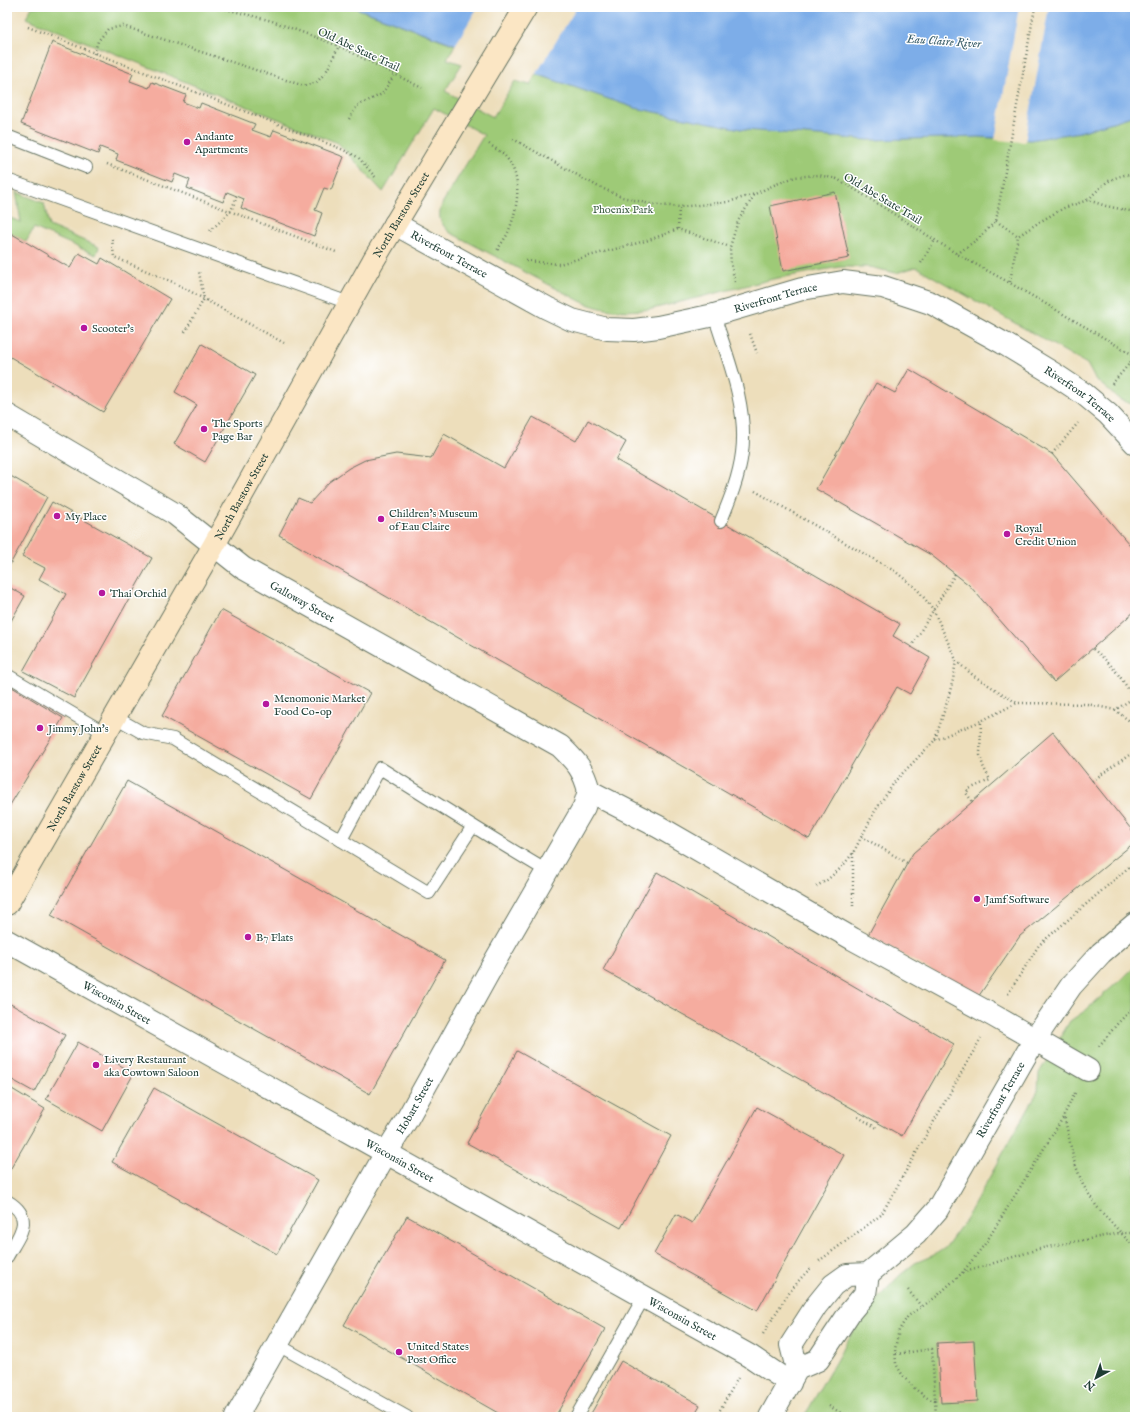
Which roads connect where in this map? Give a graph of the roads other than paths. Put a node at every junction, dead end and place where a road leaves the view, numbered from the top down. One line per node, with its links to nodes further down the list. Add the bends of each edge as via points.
1 (526, 7): 5 (street, North Barstow Street)
2 (7, 136): 3 (lane)
3 (86, 167)
4 (7, 180): 6 (lane)
5 (395, 224): 6 (street, North Barstow Street); 7 (street, Riverfront Terrace, via 572,320 607,329 634,330)
6 (349, 303): 11 (street, North Barstow Street)
7 (714, 315): 9 (street, Riverfront Terrace, via 802,289 843,282 883,287 931,303 1016,350 1084,394 1108,414); 10 (lane, via 733,376 742,417 742,453 737,480)
8 (7, 415): 11 (street, Galloway Street, via 176,514)
9 (1135, 443)
10 (721, 521)
11 (214, 545): 13 (street, North Barstow Street); 14 (street, Galloway Street, via 248,572 560,746 578,764 585,777)
12 (7, 675): 13 (lane)
13 (110, 725): 16 (lane, via 173,739); 18 (street, North Barstow Street)
14 (588, 791): 17 (street, Hobart Street, via 584,807); 21 (street, via 660,827 853,939)
15 (473, 826): 16 (lane, via 429,893); 16 (lane, via 380,768); 17 (lane)
16 (341, 840)
17 (547, 871): 23 (street, Hobart Street)
18 (7, 904)
19 (1135, 924): 21 (street, Riverfront Terrace, via 1101,953 1071,986)
20 (7, 941): 23 (street, Wisconsin Street)
21 (1035, 1039): 22 (street); 26 (street, Riverfront Terrace, via 937,1210 916,1234)
22 (1088, 1070)
23 (386, 1153): 27 (street, Wisconsin Street); 28 (street, Hobart Street)
24 (7, 1201): 25 (lane, via 24,1219 23,1229)
25 (7, 1257)
26 (868, 1274): 29 (street, via 865,1294 818,1360); 29 (street, via 846,1275 833,1285 816,1306 792,1345)
27 (644, 1297): 29 (street, Wisconsin Street, via 750,1356); 32 (lane)
28 (278, 1345): 30 (street, Hobart Street); 31 (lane)
29 (793, 1376): 33 (street)
30 (236, 1417)
31 (407, 1417)
32 (576, 1417)
33 (770, 1417)

